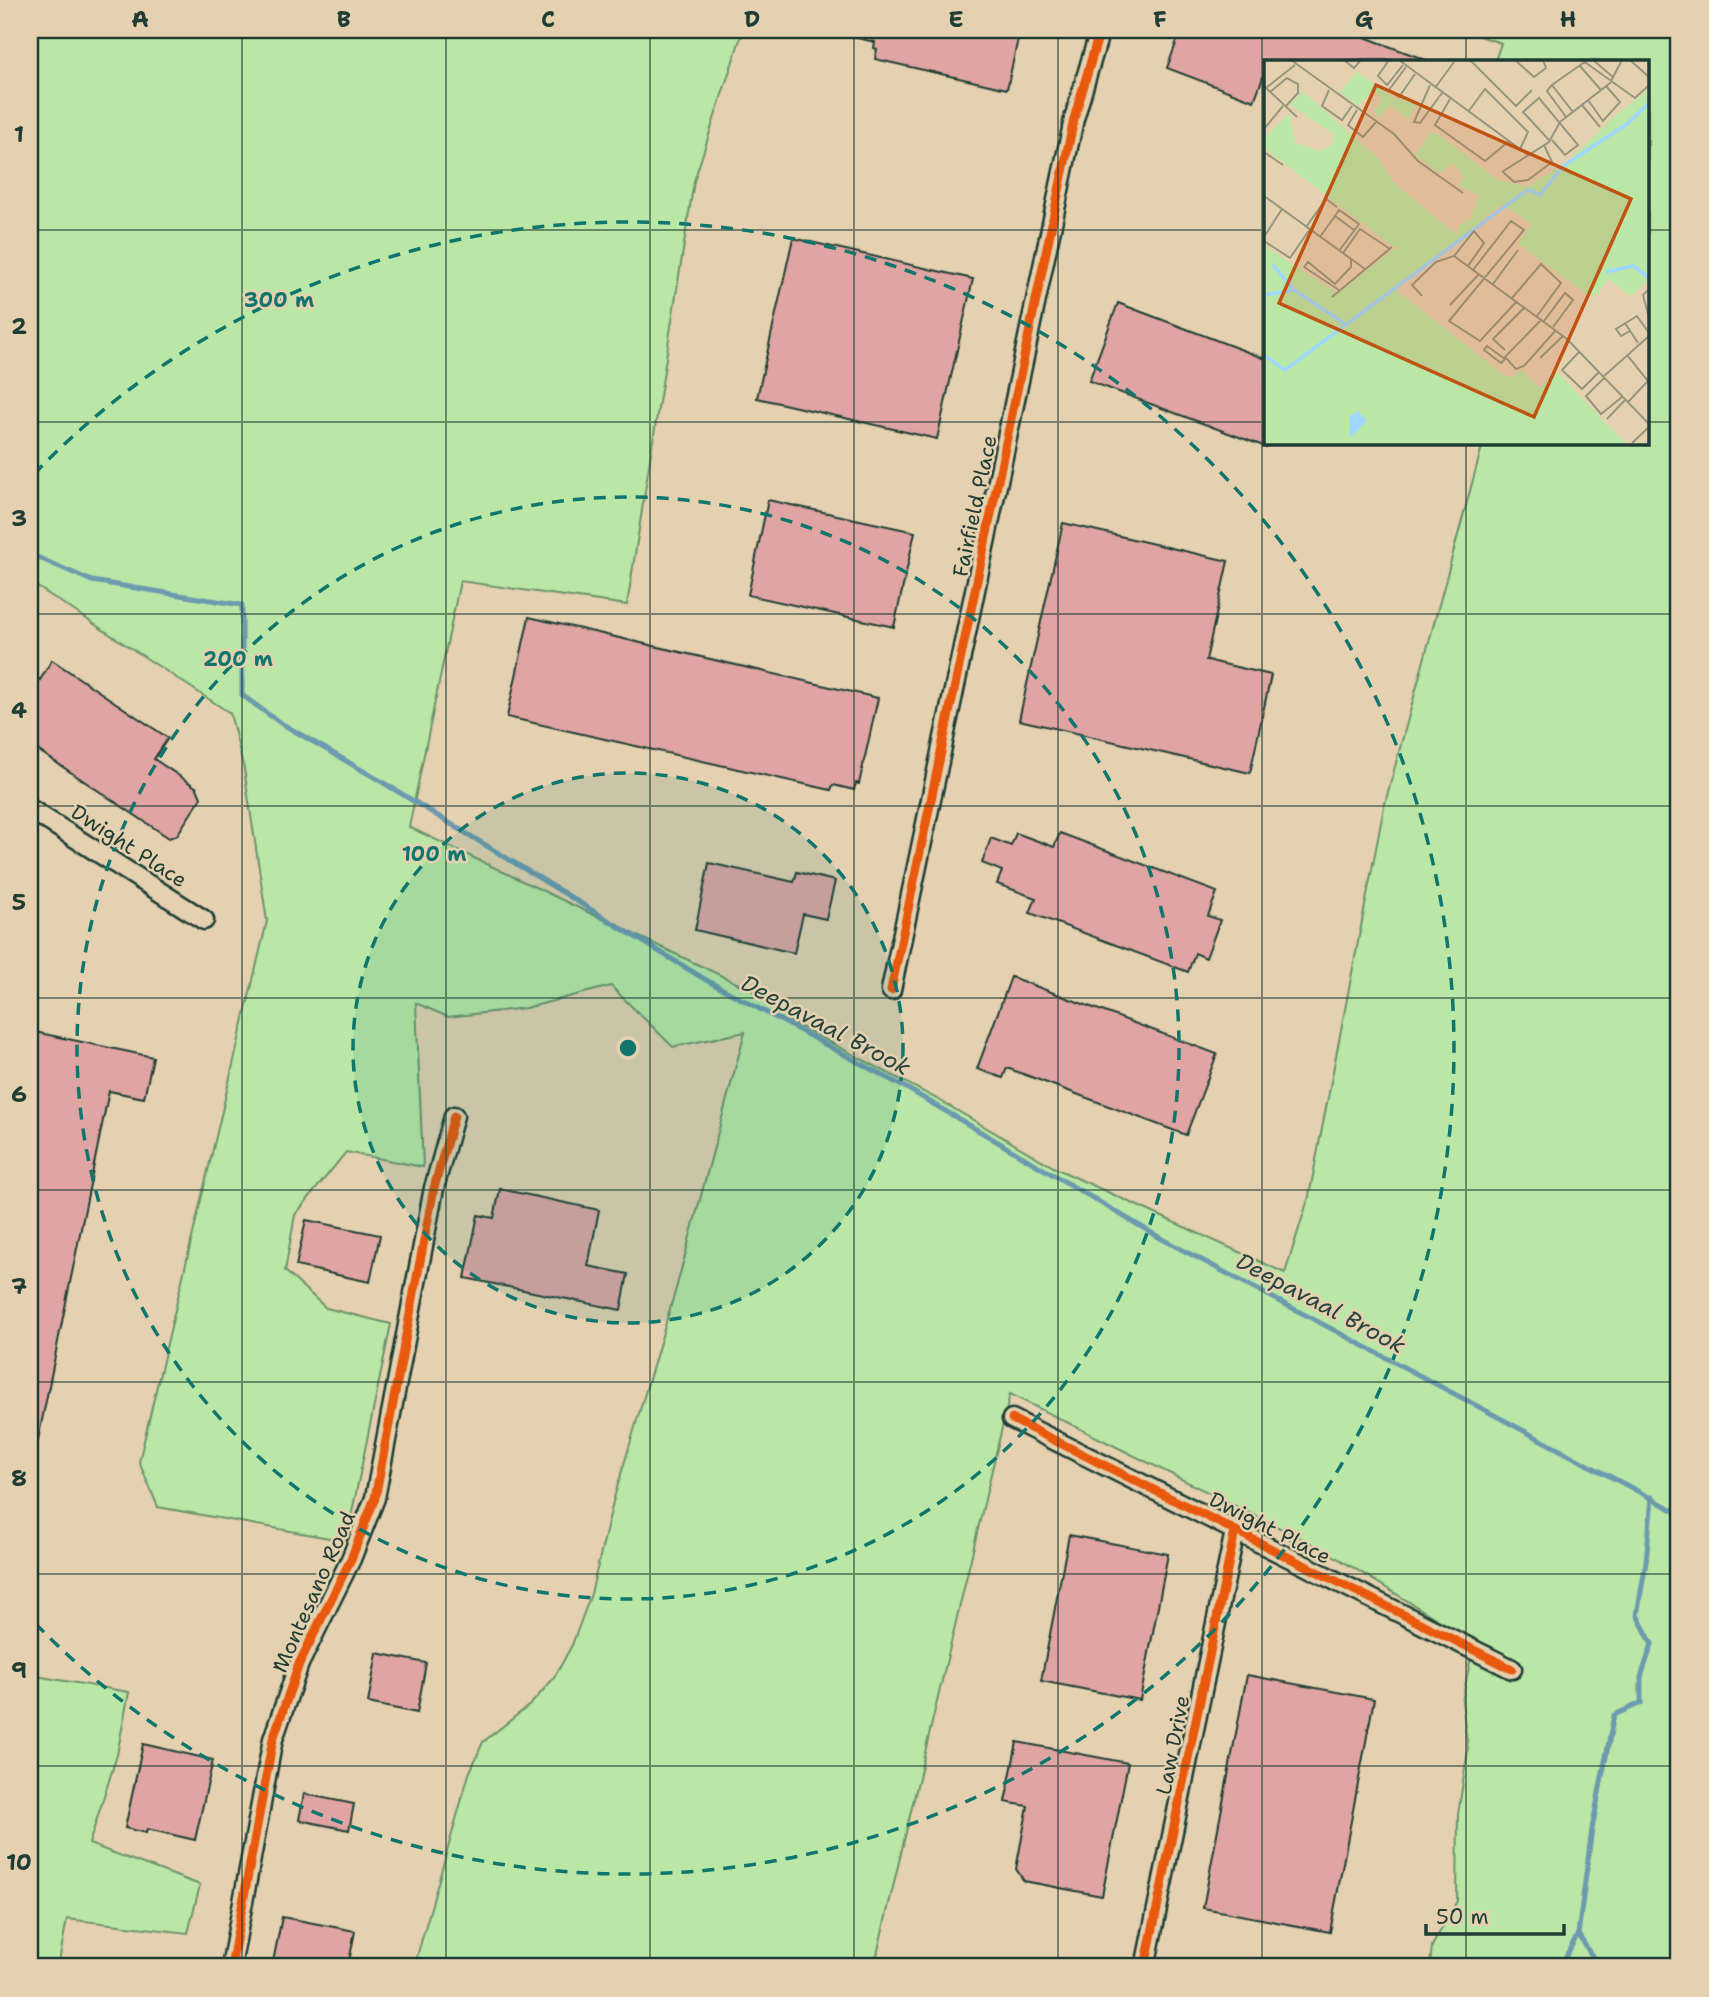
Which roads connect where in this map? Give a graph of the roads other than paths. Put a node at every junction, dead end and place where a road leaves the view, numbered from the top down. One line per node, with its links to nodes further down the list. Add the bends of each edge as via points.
1 (1100, 30): 4 (street, Fairfield Place, via 1074,119)
2 (30, 809): 3 (street, Dwight Place)
3 (204, 920)
4 (891, 990)
5 (454, 1116): 9 (street, Montesano Road, via 434,1188 375,1498 351,1559 299,1664 273,1739)
6 (1012, 1419): 7 (street, Dwight Place)
7 (1236, 1531): 8 (street, Dwight Place); 10 (street, Law Drive)
8 (1512, 1670)
9 (231, 1967)
10 (1145, 1967)

